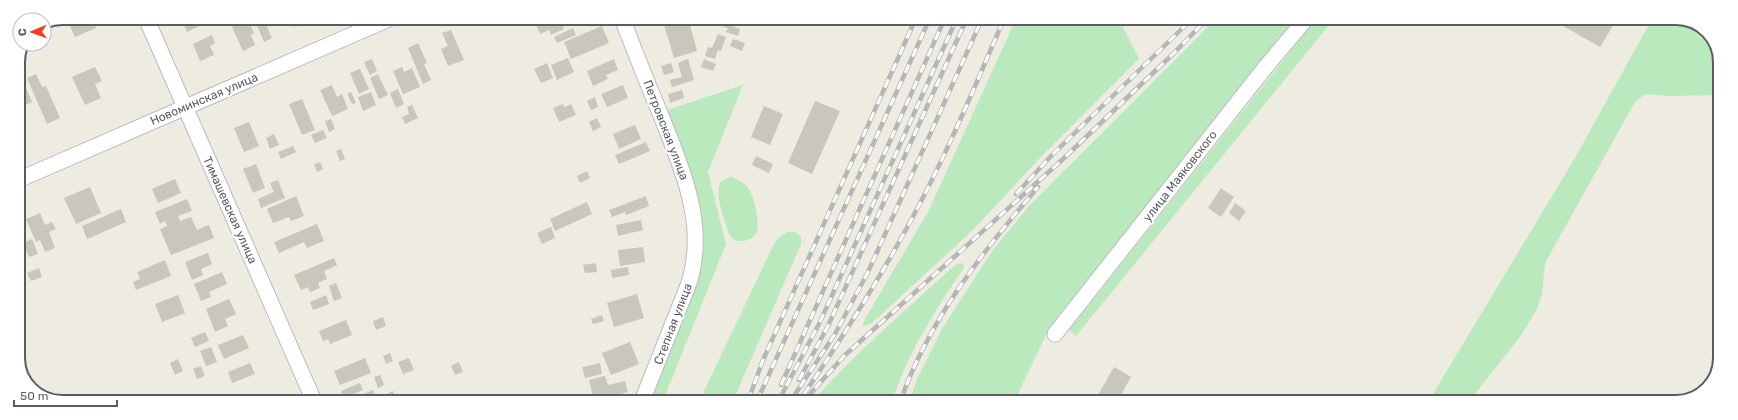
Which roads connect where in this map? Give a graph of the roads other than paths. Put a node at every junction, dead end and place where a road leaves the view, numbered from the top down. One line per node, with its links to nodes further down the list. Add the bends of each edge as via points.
1 (149, 25): 5 (street, Тимашевская улица)
2 (375, 25): 5 (street, Новоминская улица)
3 (625, 25): 7 (street, Петровская улица, via 684,176 693,212)
4 (1301, 25): 8 (street, улица Маяковского)
5 (185, 107): 6 (street, Новоминская улица); 9 (street, Тимашевская улица)
6 (25, 177)
7 (696, 245): 10 (street, Степная улица, via 694,268 689,283)
8 (1055, 334)
9 (311, 395)
10 (644, 395)

